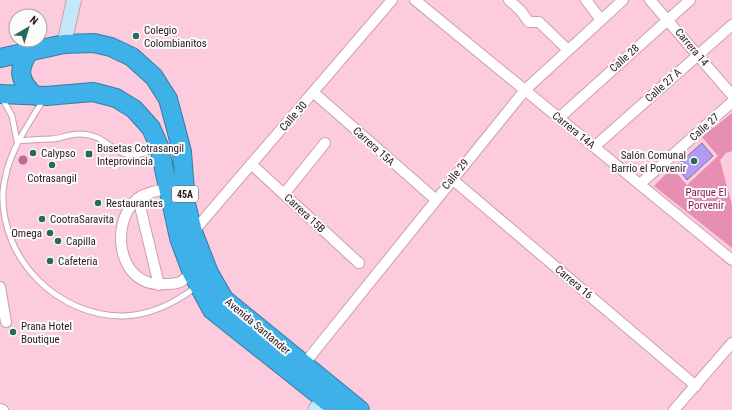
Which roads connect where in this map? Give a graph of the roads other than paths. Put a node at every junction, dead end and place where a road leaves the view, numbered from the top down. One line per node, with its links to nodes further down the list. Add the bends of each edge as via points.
1 (74, 0): 12 (street)
2 (392, 0): 18 (street, Calle 30)
3 (416, 0): 17 (street, Carrera 14A)
4 (508, 0): 14 (street, via 521,10 529,22 539,22)
5 (586, 0): 10 (street)
6 (623, 0): 10 (street, Calle 29)
7 (650, 0): 9 (street, Carrera 14)
8 (690, 0): 9 (street, Calle 28)
9 (668, 19): 15 (street, Carrera 14); 23 (street, Calle 28)
10 (601, 20): 14 (street, Calle 29)
11 (732, 25): 15 (street, Calle 27 A)
12 (64, 44): 13 (highway, Avenida Santander / 45A); 35 (highway, Avenida Santander / 45A, via 94,43 111,47 132,58 154,77 168,99 182,152 186,204)
13 (30, 50): 16 (highway, Avenida Santander / 45A); 20 (highway, via 22,61 21,74 25,87)
14 (568, 50): 17 (street, Calle 29)
15 (698, 54): 21 (street, Carrera 14); 27 (street, Calle 27 A)
16 (0, 58)
17 (525, 90): 23 (street, Carrera 14A); 29 (street, Calle 29)
18 (313, 92): 28 (street, Calle 30); 34 (street, Carrera 15A)
19 (0, 94): 20 (highway, Avenida Santander / 45A); 24 (lane, via 12,116)
20 (41, 96): 24 (lane); 26 (highway, Avenida Santander / 45A, via 93,92 116,98 134,109 151,128)
21 (732, 96)
22 (732, 102): 30 (street, Calle 27)
23 (559, 118): 27 (street, Carrera 14A)
24 (17, 141): 26 (lane, via 82,134 99,139 120,154 146,153); 38 (lane, via 7,166 2,194 4,221 13,247 28,271 47,290 70,305 97,314 124,316 151,312 177,301)
25 (325, 143): 32 (street)
26 (159, 146): 31 (highway, Avenida Santander / 45A)
27 (594, 147): 30 (street, Carrera 14A)
28 (251, 164): 32 (street, Carrera 15B); 35 (street, Calle 30)
29 (452, 179): 34 (street, Calle 29); 44 (street, Carrera 16)
30 (640, 184): 36 (street, Carrera 14A)
31 (169, 188): 33 (street); 38 (highway, Avenida Santander / 45A, via 179,238)
32 (284, 194): 37 (street, Carrera 15B)
33 (138, 198): 39 (street); 39 (street, via 130,207 122,225 123,257 135,274 145,281)
34 (435, 199): 43 (street, Calle 29)
35 (193, 232): 43 (highway, Avenida Santander / 45A, via 209,273 224,300)
36 (732, 260)
37 (359, 263)
38 (195, 279): 39 (street); 45 (highway, Avenida Santander / 45A, via 212,310)
39 (158, 285)
40 (0, 287): 41 (street)
41 (6, 322)
42 (732, 343): 44 (street)
43 (304, 364): 49 (highway, Avenida Santander / 45A)
44 (696, 386): 50 (street)
45 (320, 404): 48 (highway, Avenida Santander / 45A)
46 (0, 409): 47 (street)
47 (3, 410)
48 (338, 410)
49 (360, 410)
50 (674, 410)

